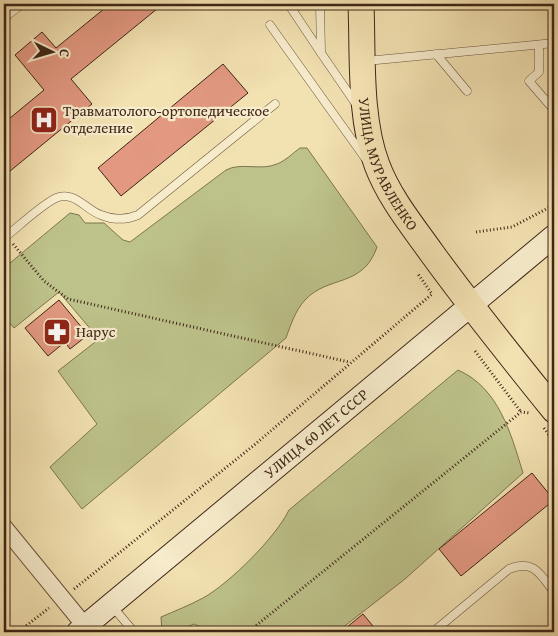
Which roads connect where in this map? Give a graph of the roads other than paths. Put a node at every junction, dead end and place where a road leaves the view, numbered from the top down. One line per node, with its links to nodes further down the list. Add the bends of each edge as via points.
1 (22, 4): 5 (lane)
2 (320, 4): 9 (lane)
3 (361, 4): 11 (main road, УЛИЦА МУРАВЛЕНКО)
4 (291, 8): 9 (lane)
5 (4, 18)
6 (270, 26): 16 (lane)
7 (554, 43): 8 (lane)
8 (538, 45): 10 (lane); 14 (lane, via 539,72 529,81)
9 (321, 53): 15 (lane)
10 (436, 54): 11 (lane); 12 (lane)
11 (364, 62): 15 (main road, УЛИЦА МУРАВЛЕНКО)
12 (467, 91)
13 (275, 104): 18 (lane, via 138,215 128,219 98,215 68,196 57,198)
14 (554, 110)
15 (366, 118): 16 (main road, УЛИЦА МУРАВЛЕНКО, via 377,165)
16 (390, 192): 19 (main road, УЛИЦА МУРАВЛЕНКО)
17 (554, 236): 19 (main road, УЛИЦА 60 ЛЕТ СССР)
18 (5, 237)
19 (469, 305): 20 (main road, УЛИЦА МУРАВЛЕНКО); 23 (main road, УЛИЦА 60 ЛЕТ СССР)
20 (554, 410)
21 (6, 534): 24 (street, via 62,598)
22 (554, 592): 26 (lane, via 537,570 520,565 509,569)
23 (111, 604): 24 (main road, УЛИЦА 60 ЛЕТ СССР); 25 (lane)
24 (81, 629)
25 (134, 632)
26 (433, 632)

